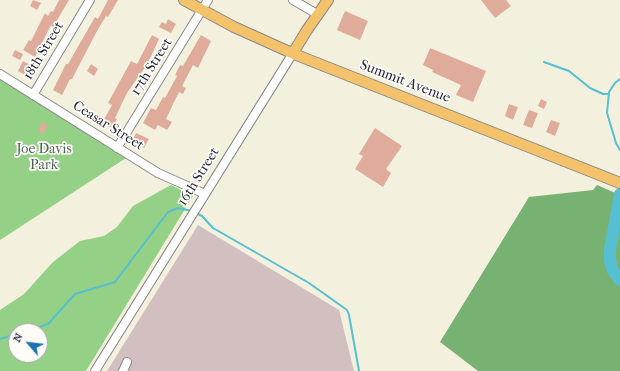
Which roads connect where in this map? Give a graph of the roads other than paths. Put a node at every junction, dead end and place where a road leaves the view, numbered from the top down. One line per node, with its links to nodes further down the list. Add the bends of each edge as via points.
1 (90, 0): 10 (street, 18th Street)
2 (184, 0): 6 (main road, Summit Avenue)
3 (208, 0): 6 (street, 17th Street)
4 (294, 0): 7 (street)
5 (328, 0): 7 (main road, 16th Street)
6 (202, 10): 8 (main road, Summit Avenue); 11 (street, 17th Street)
7 (317, 14): 8 (main road, 16th Street)
8 (293, 53): 12 (main road, Summit Avenue); 13 (street, 16th Street)
9 (0, 74): 10 (street, Ceasar Street)
10 (33, 95): 11 (street, Ceasar Street)
11 (117, 148): 13 (street, Ceasar Street, via 158,173)
12 (618, 182)
13 (205, 194): 15 (street, 16th Street)
14 (127, 362): 16 (street)
15 (95, 371)
16 (123, 371)

